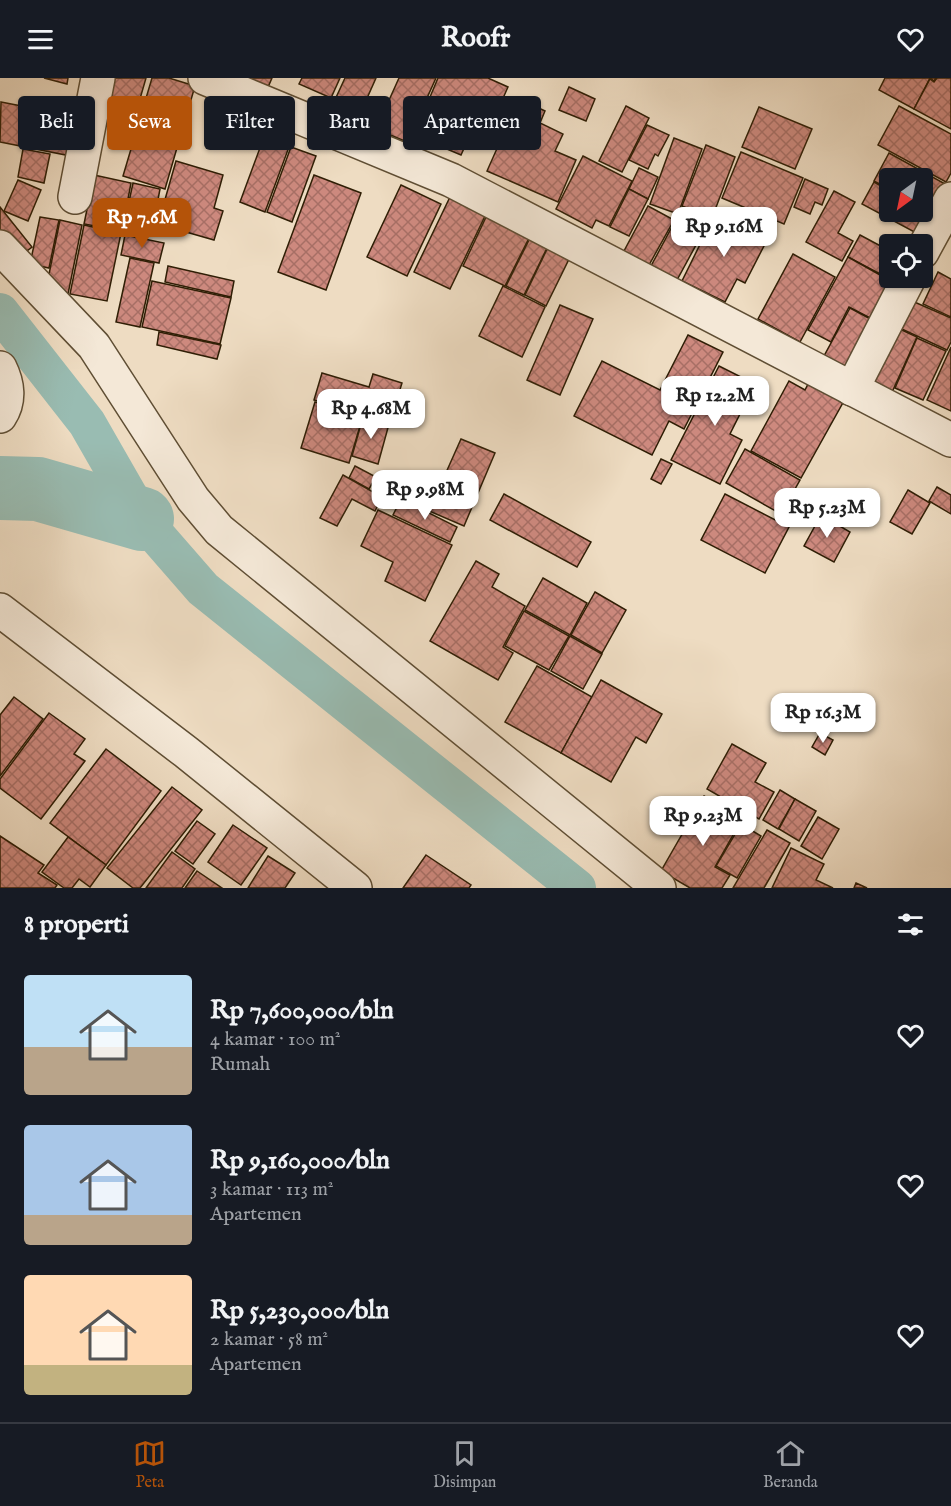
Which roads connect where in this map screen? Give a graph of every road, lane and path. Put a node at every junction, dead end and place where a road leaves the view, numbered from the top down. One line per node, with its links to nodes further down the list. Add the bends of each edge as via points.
1 (99, 78): 3 (street)
2 (205, 78): 9 (street, via 451,180)
3 (75, 197)
4 (951, 199): 5 (street)
5 (932, 234)
6 (0, 247): 14 (street, via 93,346 193,499 219,530)
7 (904, 288): 9 (street)
8 (0, 368): 10 (street, via 8,393)
9 (852, 389): 11 (street)
10 (0, 416)
11 (951, 440)
12 (0, 609): 13 (street)
13 (355, 888)
14 (659, 888)

